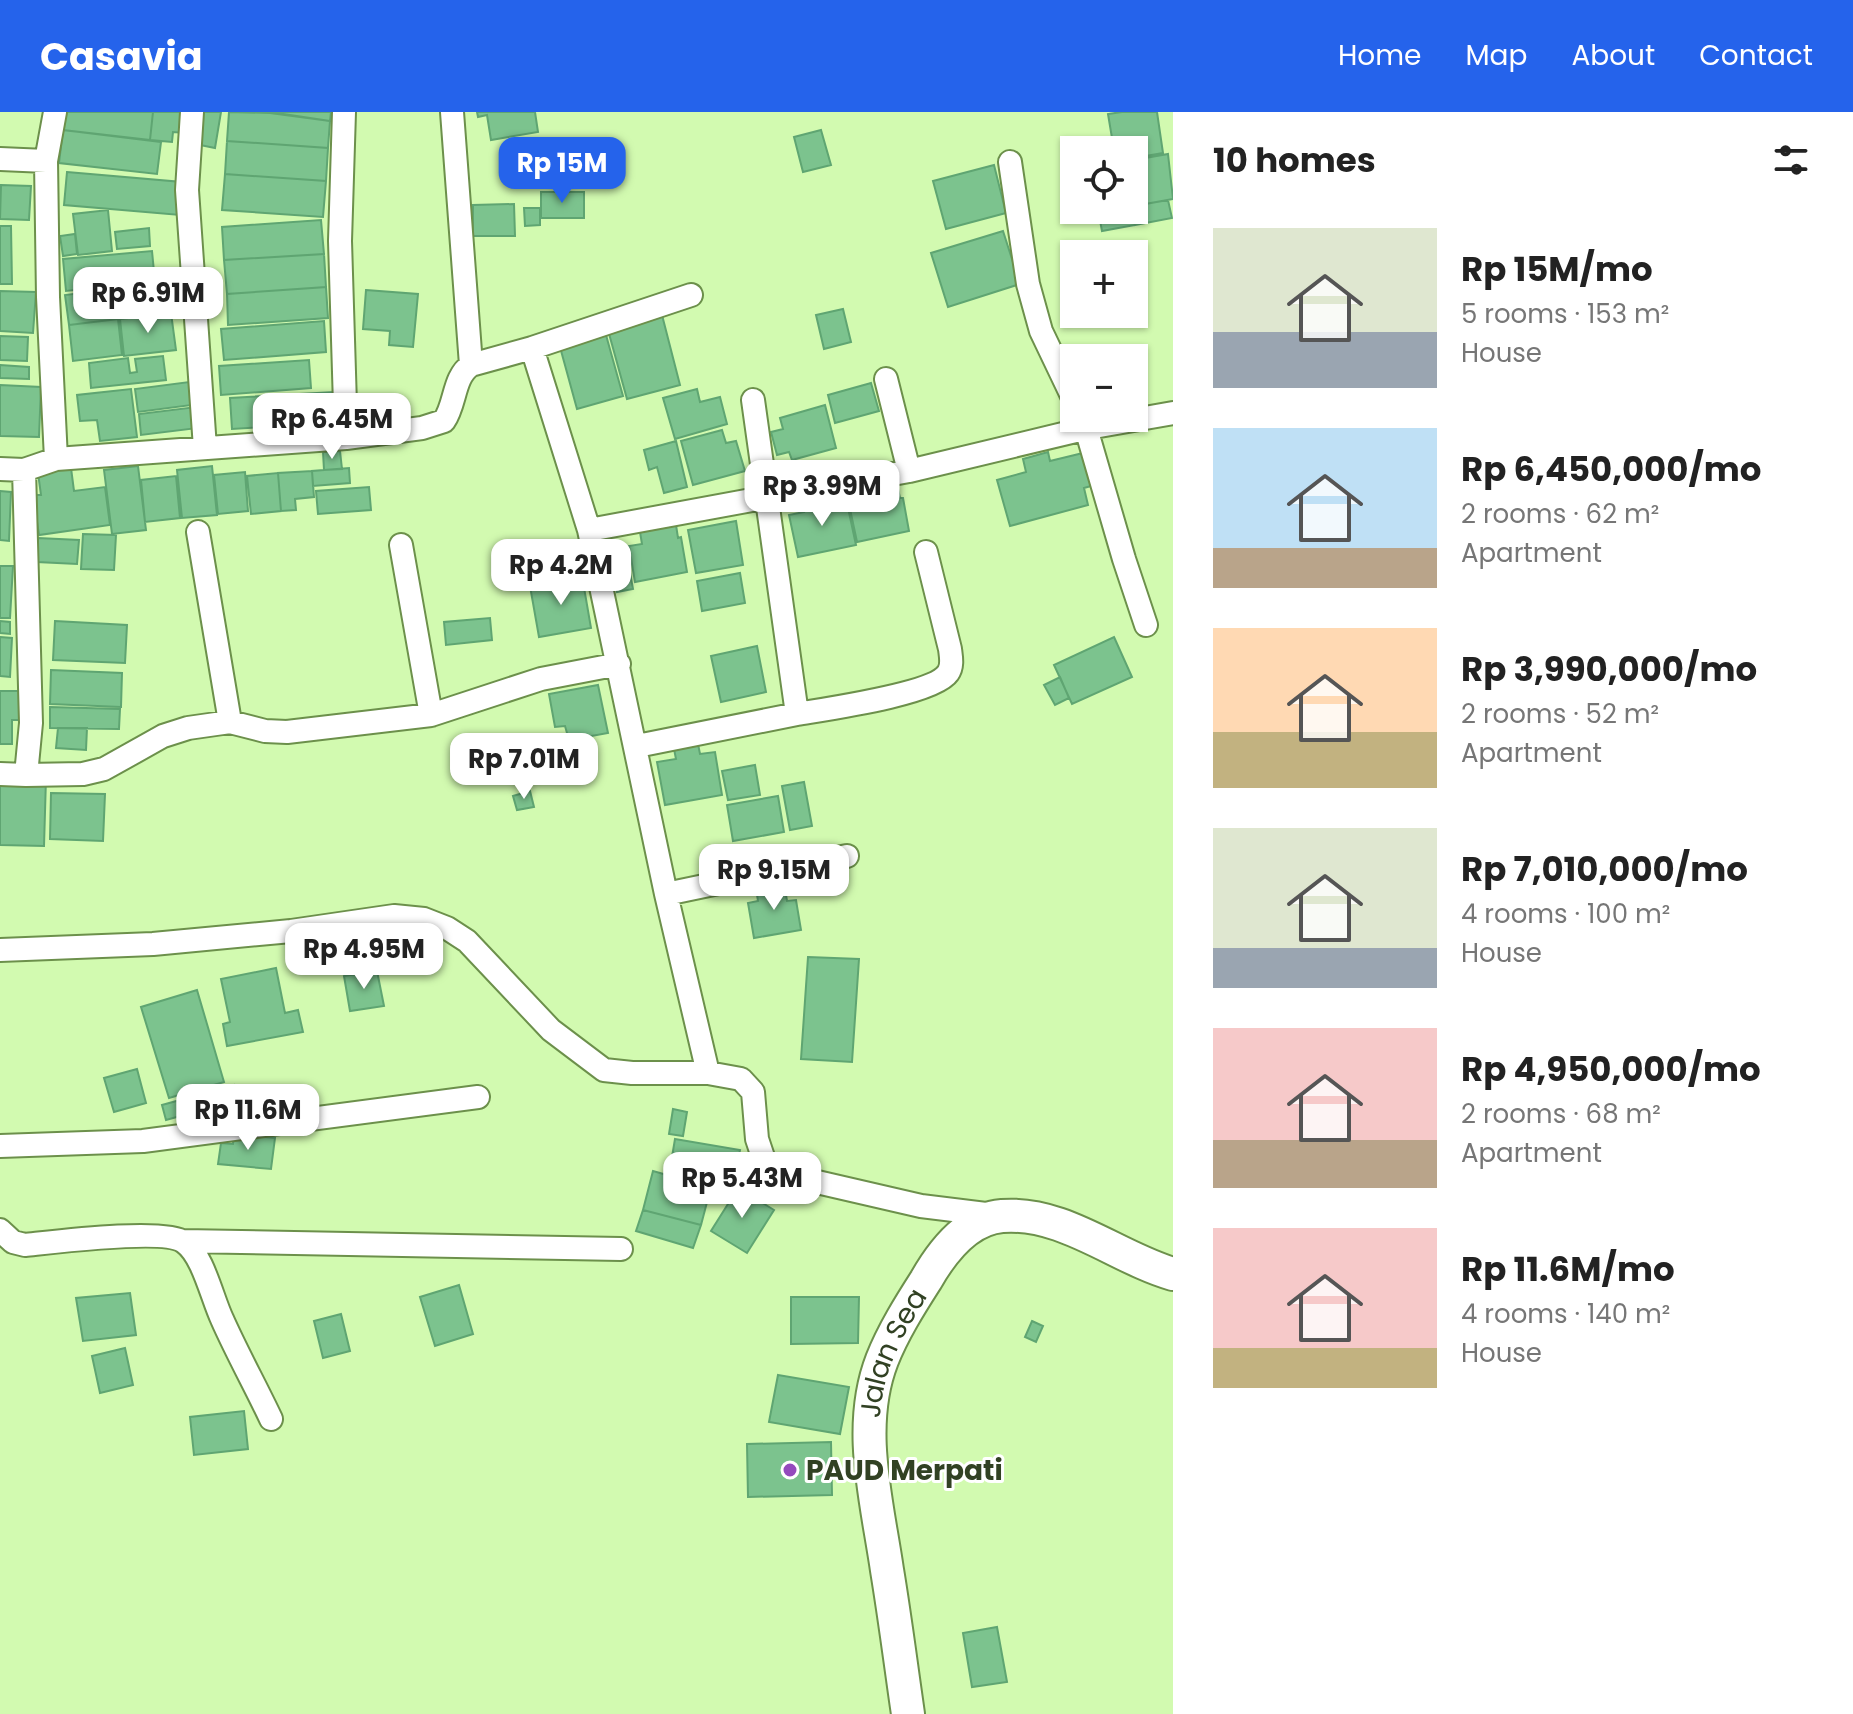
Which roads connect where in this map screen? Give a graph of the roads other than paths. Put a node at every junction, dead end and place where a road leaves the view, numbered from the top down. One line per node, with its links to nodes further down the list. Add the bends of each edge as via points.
1 (55, 112): 6 (street)
2 (192, 112): 19 (street, via 187,190)
3 (344, 112): 18 (street, via 340,241)
4 (452, 112): 10 (street)
5 (0, 159): 6 (street)
6 (46, 161): 20 (street)
7 (1010, 162): 11 (street, via 1028,284 1041,331)
8 (691, 295): 9 (street)
9 (532, 348): 10 (street); 25 (street)
10 (471, 365): 18 (street, via 458,380 444,421)
11 (1060, 371)
12 (886, 379): 23 (street)
13 (753, 400): 24 (street)
14 (1173, 413): 15 (street)
15 (1148, 416)
16 (1060, 430): 23 (street)
17 (1088, 432): 29 (street)
18 (346, 438): 19 (street)
19 (205, 448): 20 (street)
20 (56, 459): 22 (street)
21 (0, 469): 22 (street)
22 (24, 470): 36 (street, via 31,723)
23 (909, 471): 24 (street)
24 (768, 497): 25 (street); 31 (street)
25 (589, 530): 30 (street)
26 (198, 532): 33 (street)
27 (401, 545): 32 (street)
28 (926, 552): 31 (street, via 950,649 949,673 919,690)
29 (1146, 625)
30 (619, 664): 32 (street, via 541,679); 34 (street)
31 (797, 714): 34 (street)
32 (431, 715): 33 (street, via 287,732)
33 (230, 722): 36 (street, via 163,736 104,769)
34 (637, 746): 38 (street)
35 (0, 774): 36 (street)
36 (26, 775)
37 (847, 856): 38 (street)
38 (666, 894): 40 (street)
39 (0, 950): 40 (street, via 153,944 394,916 424,919 467,941 551,1030 604,1070)
40 (708, 1073): 43 (street, via 741,1079 753,1092 757,1139 764,1160 778,1173 921,1206)
41 (478, 1097): 42 (street, via 143,1141)
42 (0, 1146)
43 (1002, 1216): 47 (main road, Jalan Sea, via 1046,1220); 49 (main road, Jalan Sea, via 975,1224 938,1259 882,1360 872,1399 868,1448)
44 (0, 1230): 45 (street, via 25,1245 119,1237)
45 (183, 1241): 46 (street); 48 (street, via 193,1251)
46 (621, 1249)
47 (1173, 1274)
48 (271, 1419)
49 (908, 1714)

